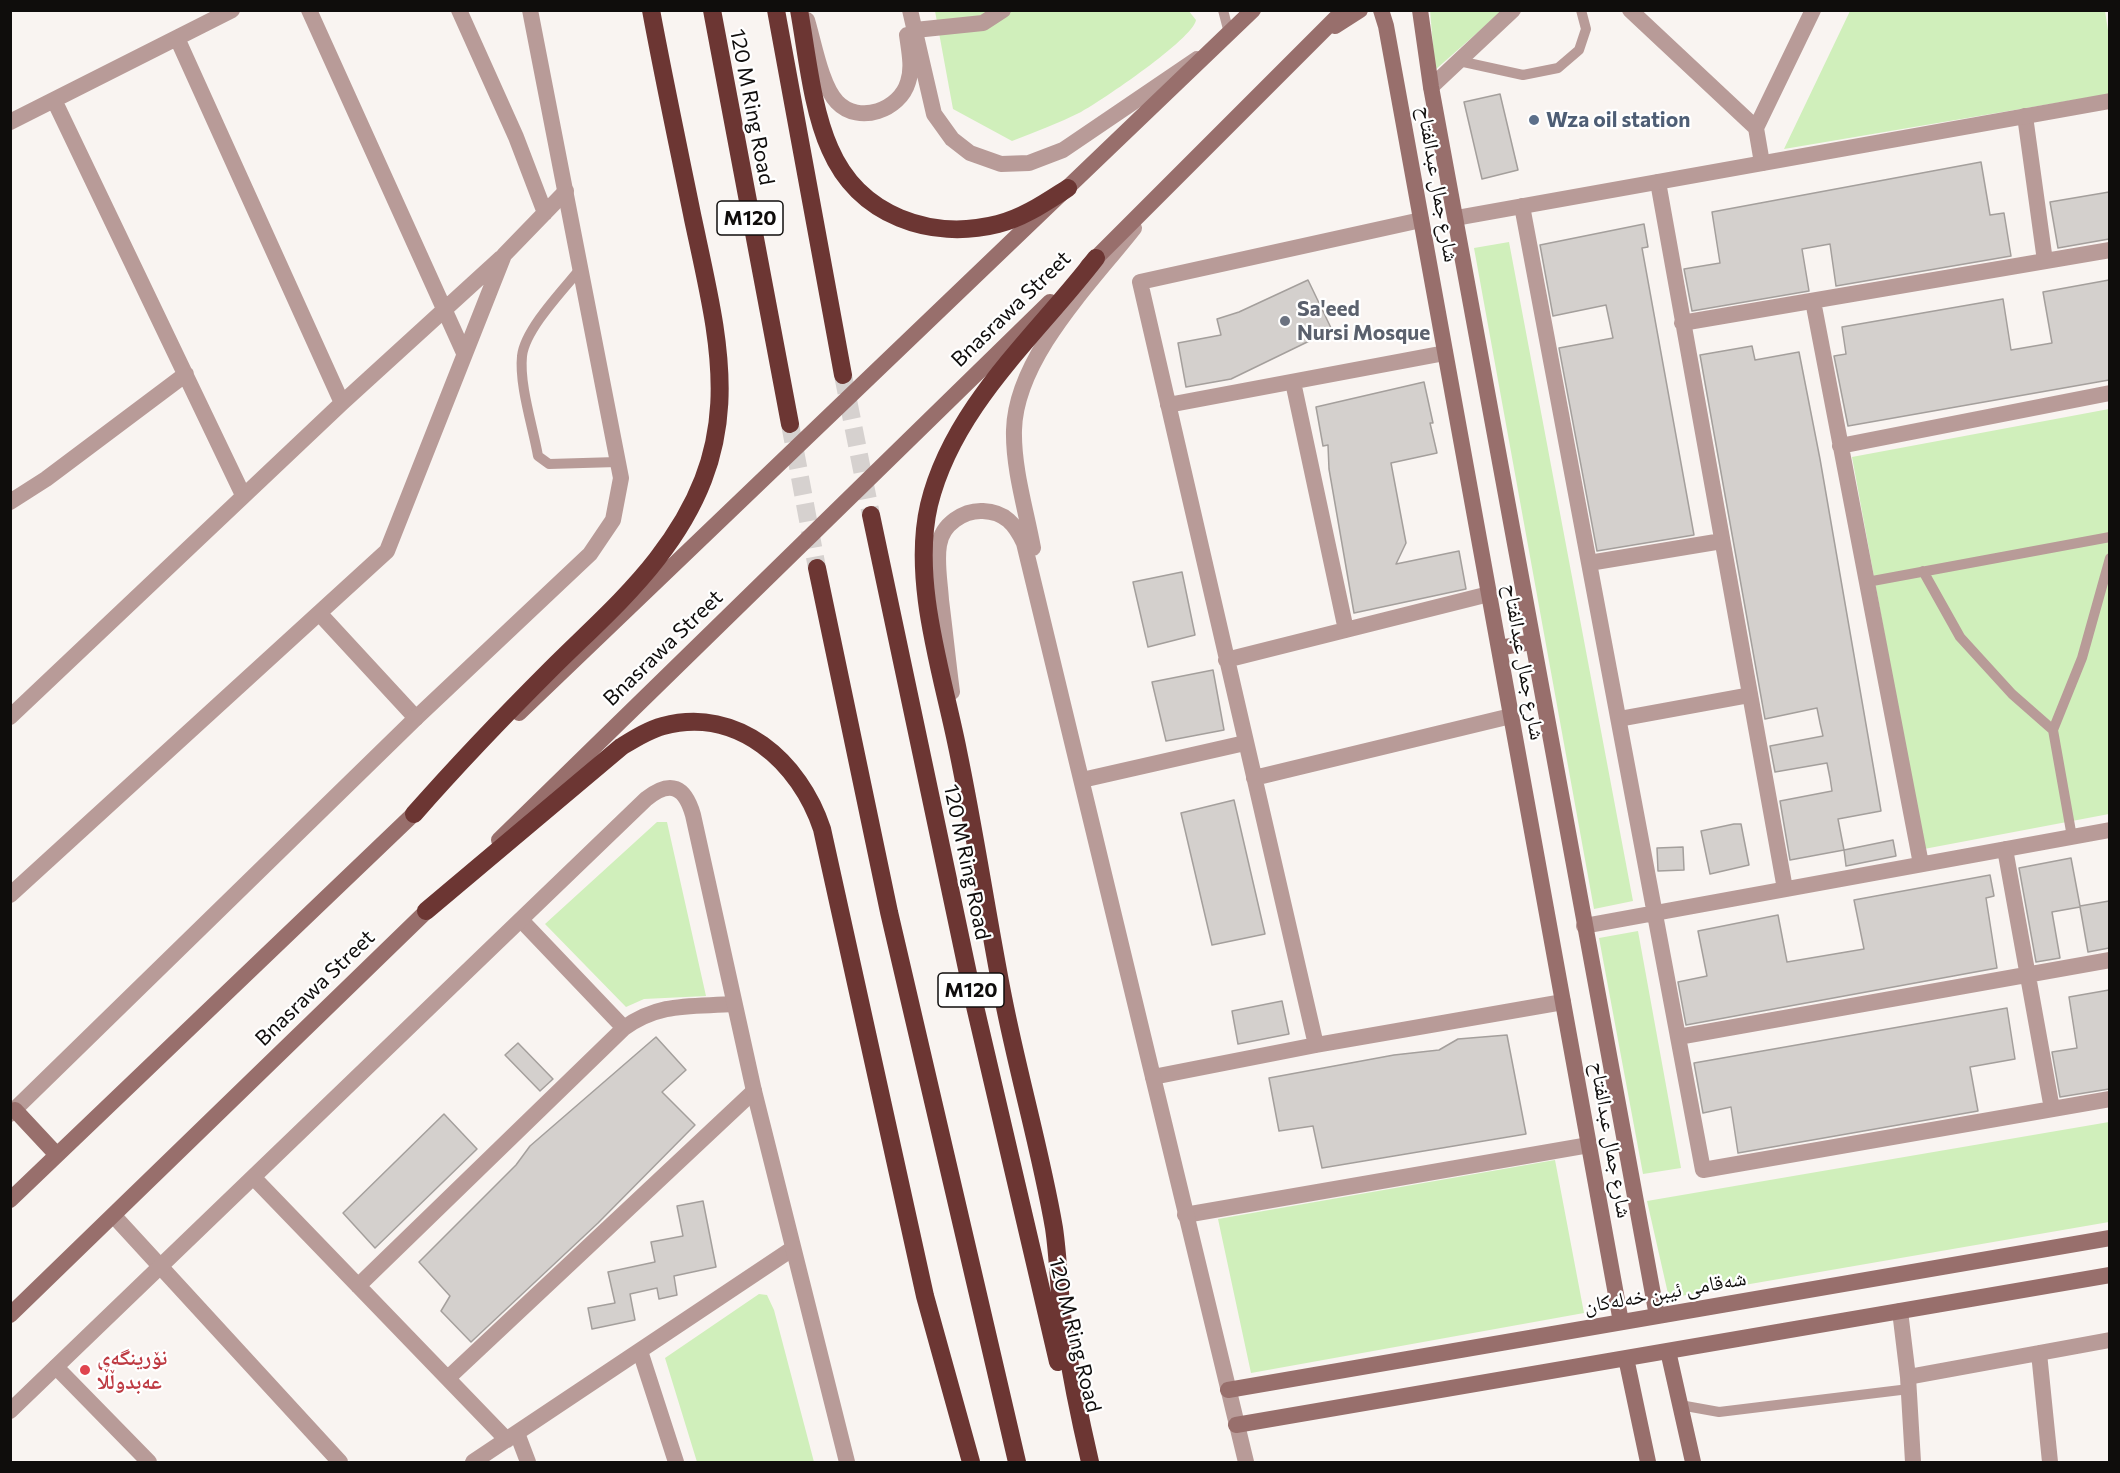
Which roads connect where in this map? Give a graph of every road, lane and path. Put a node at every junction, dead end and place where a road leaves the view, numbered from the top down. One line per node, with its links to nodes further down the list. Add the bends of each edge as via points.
1 (232, 10): 26 (street)
2 (309, 10): 50 (street)
3 (459, 10): 41 (street)
4 (530, 10): 38 (street)
5 (651, 10): 90 (highway, via 717,335 721,393 712,450 692,504 656,560 478,741)
6 (712, 10): 60 (highway, 120 M Ring Road / M120)
7 (776, 10): 55 (highway, 120 M Ring Road / M120)
8 (799, 10): 37 (highway, via 828,147 851,184 879,208 924,227 973,229 1017,217)
9 (804, 10): 10 (street, via 826,82 836,101 855,113 870,114 896,100 908,82)
10 (905, 10)
11 (910, 10): 23 (street)
12 (1003, 10): 23 (street, via 983,23)
13 (1253, 10): 24 (main road)
14 (1344, 10): 25 (main road, Bnasrawa Street)
15 (1360, 10): 25 (main road)
16 (1420, 10): 29 (main road, شارع جمال عبدالفتاح)
17 (1513, 10): 28 (street)
18 (1581, 10): 28 (lane, via 1586,29 1580,50 1558,68 1524,75)
19 (1630, 10): 34 (street)
20 (1813, 10): 34 (street)
21 (1223, 11): 24 (lane)
22 (1381, 11): 43 (main road, شارع جمال عبدالفتاح)
23 (915, 30): 27 (street, via 934,114 940,125 970,153 1001,164 1029,163 1063,150)
24 (1229, 33): 27 (main road)
25 (1317, 37): 39 (main road, Bnasrawa Street)
26 (177, 38): 30 (street); 58 (street)
27 (1211, 51): 37 (main road)
28 (1459, 61): 29 (street)
29 (1431, 87): 42 (main road, شارع جمال عبدالفتاح)
30 (54, 100): 33 (street); 54 (street)
31 (2109, 101): 32 (street)
32 (2025, 116): 35 (street); 47 (street)
33 (10, 122)
34 (1756, 128): 35 (street)
35 (1762, 163): 36 (street)
36 (1658, 182): 40 (street); 51 (street)
37 (1068, 188): 90 (main road)
38 (566, 190): 41 (street); 48 (street)
39 (1160, 195): 46 (main road, Bnasrawa Street); 76 (street, via 1048,338 1022,389 1014,431 1017,459)
40 (1522, 206): 42 (street); 69 (street)
41 (545, 213): 45 (street)
42 (1456, 218): 77 (main road, شارع جمال عبدالفتاح)
43 (1421, 220): 52 (main road, شارع جمال عبدالفتاح); 59 (street, via 1140,282)
44 (2109, 250): 47 (street)
45 (504, 255): 50 (street); 53 (street)
46 (1096, 258): 87 (highway, via 990,384 966,419 946,454 929,504 923,571); 97 (main road, Bnasrawa Street)
47 (2045, 261): 49 (street)
48 (581, 268): 62 (street); 62 (lane, via 542,318 522,354 536,446 538,456 549,464)
49 (1813, 301): 51 (street); 61 (street)
50 (444, 309): 53 (street); 58 (street)
51 (1682, 323): 67 (street)
52 (1445, 353): 56 (street); 73 (main road, شارع جمال عبدالفتاح)
53 (464, 354): 74 (street, via 387,551)
54 (186, 374): 63 (street); 64 (street)
55 (843, 375)
56 (1293, 382): 59 (street); 75 (street)
57 (2109, 393): 61 (street)
58 (342, 403): 63 (street)
59 (1168, 405): 79 (street)
60 (790, 424)
61 (1840, 447): 72 (street)
62 (617, 462): 83 (street, via 621,478 614,520 590,554)
63 (243, 495): 82 (street)
64 (10, 502)
65 (871, 515): 149 (highway, 120 M Ring Road / M120, via 974,1002)
66 (2109, 537): 71 (lane)
67 (1722, 541): 69 (street); 80 (street)
68 (2109, 558): 85 (lane, via 2082,658)
69 (1589, 563): 84 (street)
70 (817, 568): 148 (highway, M120, via 889,912)
71 (1923, 571): 72 (lane); 85 (lane, via 1960,637 2012,694)
72 (1867, 582): 94 (street)
73 (1489, 594): 75 (street); 78 (main road, شارع جمال عبدالفتاح)
74 (319, 613): 83 (street); 96 (street)
75 (1346, 630): 79 (street)
76 (1049, 640): 87 (street, via 1024,543 1016,527 1009,519 985,511 969,512 952,523 941,538 939,561); 89 (street)
77 (1532, 642): 78 (main road); 100 (main road, شارع جمال عبدالفتاح)
78 (1499, 648): 81 (main road, شارع جمال عبدالفتاح)
79 (1226, 660): 86 (street)
80 (1750, 695): 84 (street); 95 (street)
81 (1511, 716): 88 (street); 103 (main road, شارع جمال عبدالفتاح)
82 (10, 717)
83 (416, 718): 112 (street)
84 (1619, 719): 98 (street)
85 (2053, 730): 92 (lane)
86 (1245, 743): 88 (street); 89 (street)
87 (957, 747): 150 (highway, via 1003,997 1054,1228 1064,1328)
88 (1254, 778): 107 (street)
89 (1082, 780): 108 (street)
90 (414, 813): 114 (main road)
91 (2109, 830): 92 (street)
92 (2072, 837): 93 (street)
93 (2005, 849): 94 (street); 102 (street)
94 (1921, 864): 95 (street)
95 (1785, 889): 98 (street)
96 (10, 895)
97 (426, 911): 118 (main road, Bnasrawa Street); 147 (highway, via 612,754 645,733 676,724 715,726 748,737 782,759 808,795 822,829 925,1296)
98 (1655, 913): 100 (street); 106 (street)
99 (521, 920): 104 (street, via 646,799 665,788 675,788 686,796 693,815); 105 (street); 115 (street)
100 (1584, 926): 126 (main road, شارع جمال عبدالفتاح)
101 (2109, 960): 102 (street)
102 (2028, 975): 106 (street); 111 (street)
103 (1563, 1002): 107 (street); 113 (main road, شارع جمال عبدالفتاح)
104 (734, 1004): 105 (street, via 658,1009); 109 (street)
105 (624, 1028): 123 (street)
106 (1678, 1037): 111 (street, via 1703,1170)
107 (1317, 1045): 108 (street)
108 (1153, 1077): 117 (street)
109 (754, 1091): 120 (street); 134 (street)
110 (2109, 1099): 111 (street)
111 (2052, 1109)
112 (13, 1112): 114 (main road)
113 (1589, 1145): 117 (street); 127 (main road, شارع جمال عبدالفتاح)
114 (57, 1155): 116 (main road)
115 (254, 1178): 121 (street); 123 (street)
116 (10, 1200)
117 (1185, 1215): 136 (street)
118 (114, 1216): 121 (street); 125 (main road, Bnasrawa Street)
119 (2109, 1238): 126 (main road, شەقامی ئیبن خەلەکان)
120 (792, 1250): 129 (street); 146 (street)
121 (163, 1267): 133 (street); 142 (street)
122 (2109, 1275): 124 (main road)
123 (358, 1286): 134 (street)
124 (1900, 1311): 130 (main road); 135 (street)
125 (10, 1315)
126 (1657, 1316): 127 (main road, شەقامی ئیبن خەلەکان)
127 (1621, 1322): 136 (main road, شەقامی ئیبن خەلەکان)
128 (2109, 1340): 131 (street)
129 (640, 1351): 140 (street); 145 (street)
130 (1668, 1351): 132 (main road); 137 (main road)
131 (2039, 1353): 135 (street); 155 (street)
132 (1626, 1358): 139 (main road); 152 (main road)
133 (56, 1366): 138 (street); 141 (street)
134 (448, 1378): 140 (street)
135 (1908, 1383): 137 (lane, via 1719,1412); 154 (street)
136 (1228, 1390): 139 (street)
137 (1680, 1405): 153 (main road)
138 (10, 1411)
139 (1236, 1425): 151 (street)
140 (512, 1436): 143 (street); 144 (street)
141 (149, 1462)
142 (340, 1462)
143 (472, 1462)
144 (528, 1462)
145 (676, 1462)
146 (847, 1462)
147 (971, 1462)
148 (1017, 1462)
149 (1083, 1462)
150 (1090, 1462)
151 (1246, 1462)
152 (1648, 1462)
153 (1693, 1462)
154 (1913, 1462)
155 (2050, 1462)

